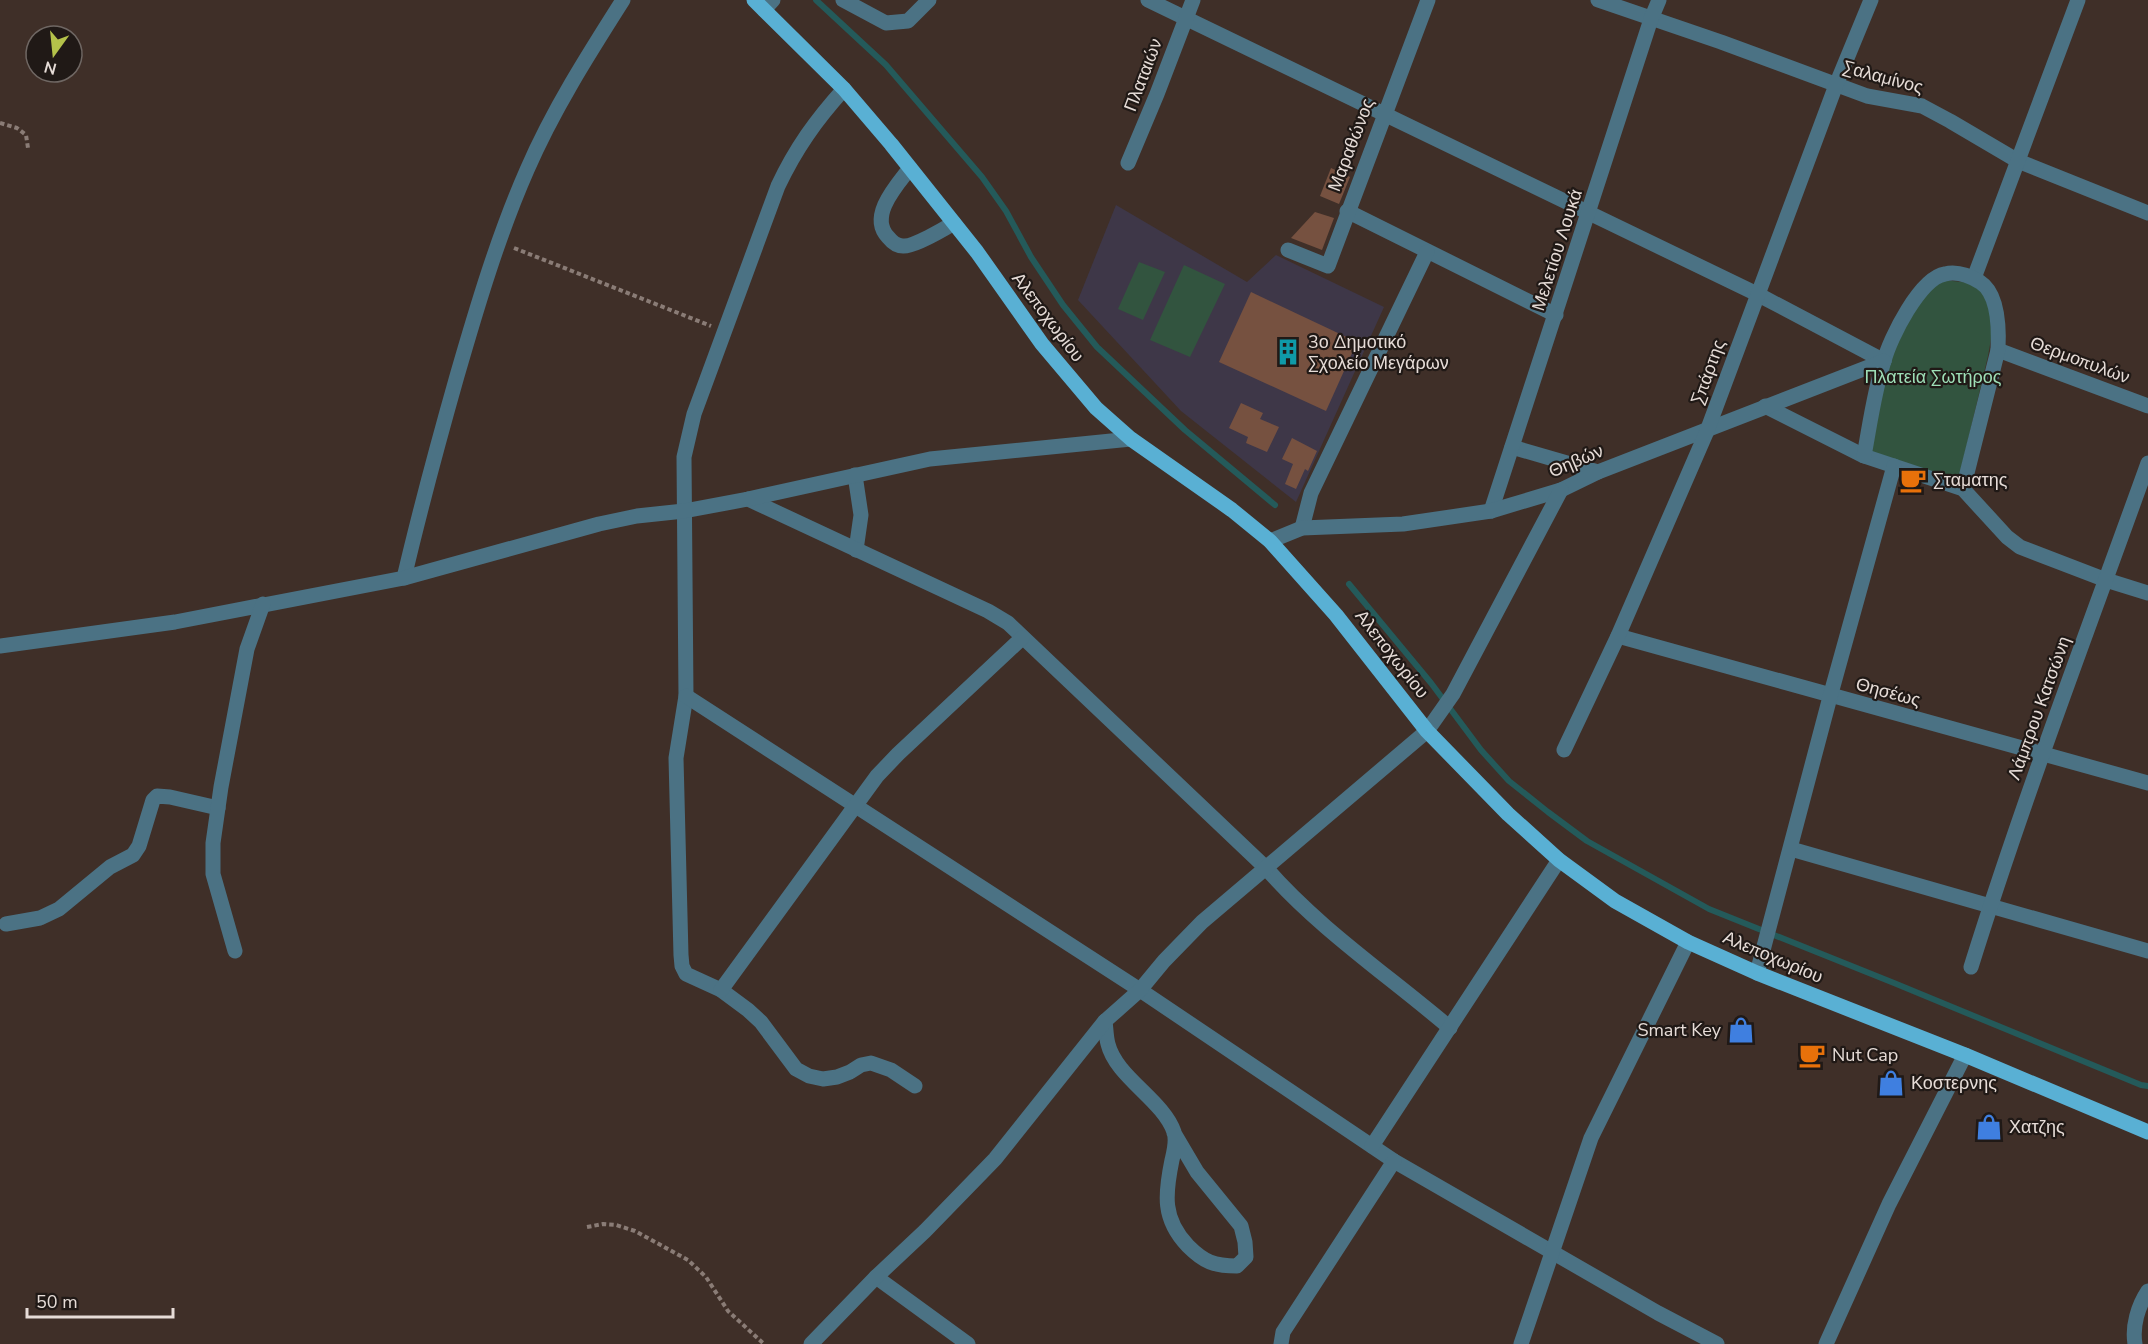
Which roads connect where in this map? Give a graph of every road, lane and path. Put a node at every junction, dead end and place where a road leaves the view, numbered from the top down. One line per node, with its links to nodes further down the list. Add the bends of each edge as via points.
1 (622, 0): 26 (street, via 555,111)
2 (843, 0): 3 (street, via 886,23 908,21)
3 (929, 0)
4 (1148, 0): 12 (street)
5 (1193, 0): 12 (street, Πλαταιών)
6 (1428, 0): 16 (street, Μαραθώνος)
7 (1598, 0): 13 (street, Σαλαμίνος)
8 (1659, 0): 13 (street, Μελετίου Λουκά)
9 (1871, 0): 14 (street, Σπάρτης)
10 (2078, 0): 19 (street)
11 (764, 3): 15 (main road, Αλεποχωρίου)
12 (1185, 18): 16 (street); 20 (street, Πλαταιών)
13 (1651, 19): 14 (street, Σαλαμίνος); 23 (street, Μελετίου Λουκά)
14 (1836, 86): 19 (street, Σαλαμίνος, via 1922,106); 30 (street, Σπάρτης)
15 (844, 89): 21 (main road, Αλεποχωρίου); 32 (street, via 792,157)
16 (1384, 115): 22 (street, Μαραθώνος); 23 (street)
17 (0, 123): 18 (path, via 26,135)
18 (28, 148)
19 (2018, 161): 24 (street, Σαλαμίνος); 29 (street)
20 (1128, 164)
21 (910, 168): 25 (main road, Αλεποχωρίου); 25 (street, via 885,204 881,226 885,235 895,245 903,246)
22 (1347, 211): 27 (street, Μαραθώνος, via 1328,266); 28 (street)
23 (1589, 212): 30 (street); 31 (street, Μελετίου Λουκά)
24 (2148, 213)
25 (954, 223): 38 (main road, Αλεποχωρίου, via 1042,344 1095,408)
26 (499, 242): 32 (path); 53 (street, via 469,335)
27 (1288, 250)
28 (1427, 252): 31 (street); 50 (street, via 1311,493)
29 (1974, 278): 33 (street, via 1984,285 1994,304); 34 (street, via 1959,273 1943,274 1930,282 1897,329)
30 (1757, 294): 34 (street); 37 (street, Σπάρτης)
31 (1556, 315): 39 (street, Μελετίου Λουκά)
32 (725, 332): 48 (street, via 688,438)
33 (1998, 350): 36 (street, Θερμοπυλών); 45 (street)
34 (1884, 361): 35 (street, Θηβών); 40 (street)
35 (1765, 406): 37 (street, Θηβών); 40 (street)
36 (2148, 406)
37 (1707, 431): 43 (street, Θηβών); 57 (street, Σπάρτης)
38 (1131, 439): 44 (street, via 930,459); 51 (main road, Αλεποχωρίου)
39 (1512, 447): 43 (street); 49 (street, Μελετίου Λουκά)
40 (1864, 456): 42 (street)
41 (2148, 463): 54 (street, Λάμπρου Κατσώνη)
42 (1894, 466): 45 (street); 61 (street)
43 (1598, 472): 46 (street, Θηβών)
44 (855, 475): 47 (street); 52 (street, via 861,515)
45 (1963, 489): 54 (street, via 2020,547)
46 (1561, 490): 49 (street, Θηβών); 62 (street, via 1454,694)
47 (748, 499): 48 (street); 52 (street)
48 (684, 511): 53 (street, via 599,524); 60 (street)
49 (1491, 511): 50 (street, Θηβών, via 1403,524)
50 (1302, 528): 51 (street, Θηβών)
51 (1270, 541): 62 (main road, Αλεποχωρίου)
52 (856, 550): 58 (street, via 988,611 1008,623)
53 (404, 578): 56 (street)
54 (2106, 580): 55 (street); 64 (street, Λάμπρου Κατσώνη)
55 (2148, 593)
56 (263, 604): 59 (street, via 175,622); 67 (street, via 247,649)
57 (1618, 636): 61 (street, Θησέως); 63 (street, Σπάρτης)
58 (1022, 638): 66 (street, via 898,754); 70 (street)
59 (0, 646)
60 (686, 696): 66 (street); 78 (street, via 676,758 682,966 686,974)
61 (1830, 697): 64 (street, Θησέως); 68 (street)
62 (1431, 727): 69 (main road, Αλεποχωρίου, via 1508,814); 70 (street)
63 (1564, 750)
64 (2043, 753): 65 (street, Θησέως); 71 (street, Λάμπρου Κατσώνη)
65 (2148, 783)
66 (855, 806): 78 (street); 79 (street)
67 (218, 808): 72 (street, via 157,796 140,846 133,855 111,867 59,909 40,918); 74 (street, via 213,874)
68 (1791, 849): 71 (street); 77 (street)
69 (1559, 860): 73 (main road, Αλεποχωρίου, via 1615,901); 81 (street)
70 (1266, 868): 79 (street, via 1202,922); 81 (street, via 1287,892 1369,964)
71 (1991, 904): 75 (street); 76 (street, Λάμπρου Κατσώνη)
72 (6, 924)
73 (1688, 942): 77 (main road, Αλεποχωρίου); 89 (street, via 1591,1138)
74 (235, 951)
75 (2148, 951)
76 (1971, 967)
77 (1757, 973): 82 (main road, Αλεποχωρίου)
78 (721, 990): 83 (street, via 761,1022 796,1069 809,1076 837,1077 871,1064 891,1070)
79 (1140, 990): 80 (street); 86 (street)
80 (1105, 1021): 85 (street, via 1108,1046); 90 (street, via 995,1159)
81 (1450, 1028): 86 (street)
82 (1965, 1056): 84 (main road, Αλεποχωρίου); 98 (street, via 1889,1204)
83 (915, 1086)
84 (2148, 1132)
85 (1174, 1133): 85 (street, via 1167,1182 1168,1218 1177,1234 1202,1258 1220,1266 1236,1266 1246,1257 1240,1226 1197,1172)
86 (1372, 1146): 87 (street)
87 (1394, 1161): 89 (street); 95 (street, via 1283,1332)
88 (587, 1227): 92 (path, via 616,1225 635,1231 688,1260 706,1277 728,1311)
89 (1553, 1252): 96 (street); 97 (street)
90 (876, 1277): 93 (street); 94 (street)
91 (2148, 1291): 99 (street, via 2137,1314)
92 (764, 1344)
93 (811, 1344)
94 (968, 1344)
95 (1281, 1344)
96 (1521, 1344)
97 (1717, 1344)
98 (1826, 1344)
99 (2135, 1344)

